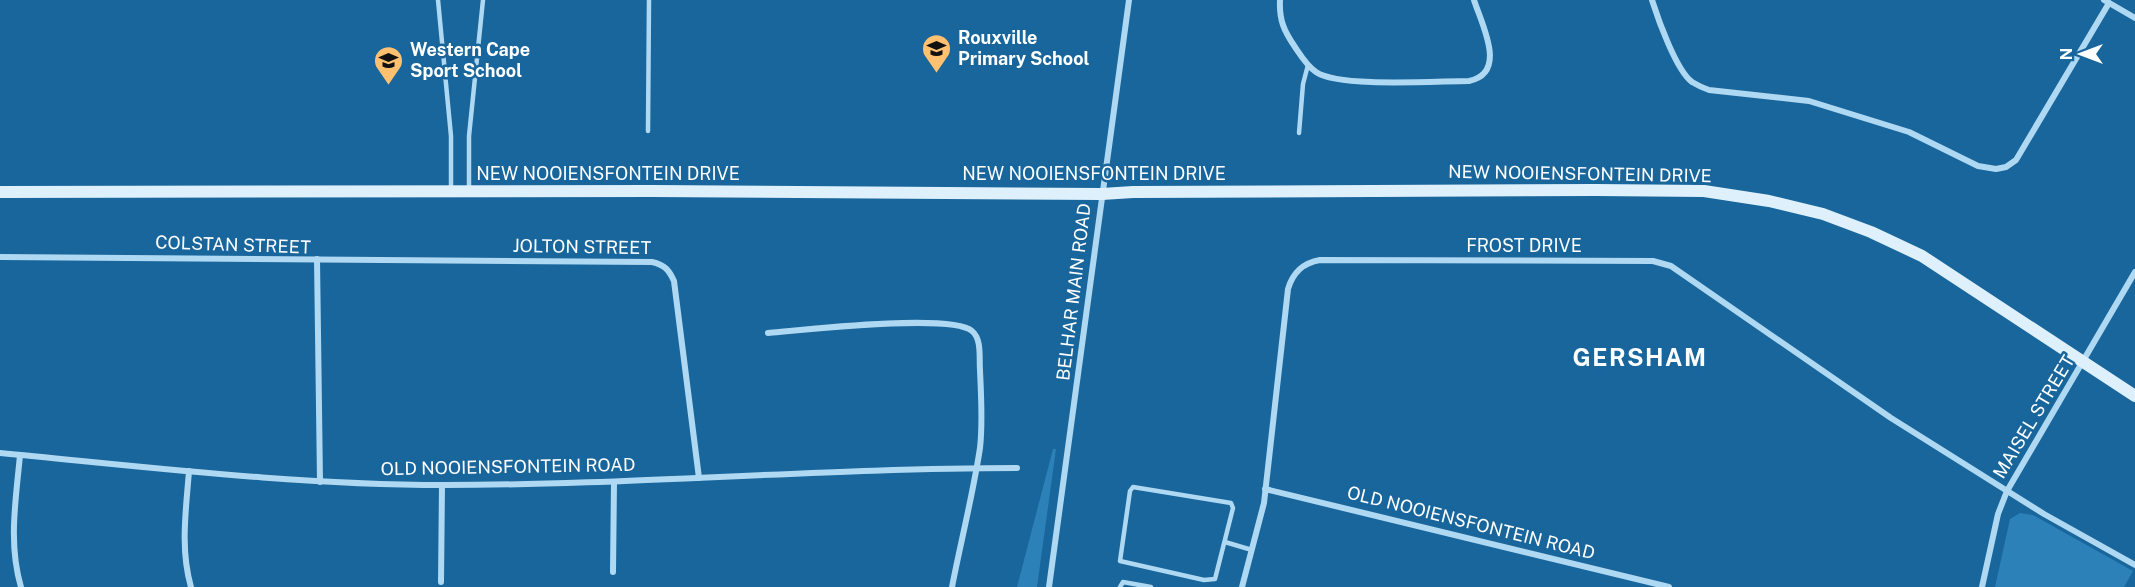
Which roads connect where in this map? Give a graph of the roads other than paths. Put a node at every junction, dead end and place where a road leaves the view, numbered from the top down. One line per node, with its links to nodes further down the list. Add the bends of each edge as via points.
1 (438, 0): 13 (lane, via 451,136)
2 (483, 0): 14 (lane, via 469,136)
3 (649, 0): 11 (lane)
4 (1129, 0): 16 (street, BELHAR MAIN ROAD)
5 (1280, 0): 10 (street, via 1283,30)
6 (1474, 0): 10 (street, via 1491,58 1478,79 1346,81 1317,73)
7 (1652, 0): 8 (street, via 1677,61 1690,81 1700,86 1809,101 1909,132 1978,166 1996,170 2016,160)
8 (2107, 2): 9 (street)
9 (2135, 18)
10 (1308, 65): 12 (lane)
11 (648, 131)
12 (1299, 133)
13 (451, 191): 14 (street, NEW NOOIENSFONTEIN DRIVE); 15 (street, NEW NOOIENSFONTEIN DRIVE)
14 (469, 191): 16 (street, NEW NOOIENSFONTEIN DRIVE)
15 (0, 192)
16 (1102, 194): 23 (street, NEW NOOIENSFONTEIN DRIVE, via 1596,189 1704,191 1769,201 1823,214 1922,256); 44 (street, BELHAR MAIN ROAD)
17 (0, 257): 18 (street, COLSTAN STREET)
18 (317, 259): 30 (street, JOLTON STREET, via 662,264 674,281); 31 (street, COLSTAN STREET)
19 (2135, 272): 20 (street, MAISEL STREET)
20 (2128, 283): 21 (street); 23 (street, MAISEL STREET)
21 (2135, 288)
22 (768, 333): 27 (street, via 859,324 946,324 971,330 976,336 980,361 981,417)
23 (2084, 362): 24 (street, NEW NOOIENSFONTEIN DRIVE); 35 (street, MAISEL STREET)
24 (2135, 396)
25 (0, 453): 26 (street, OLD NOOIENSFONTEIN ROAD)
26 (20, 454): 29 (street, OLD NOOIENSFONTEIN ROAD); 41 (street, via 13,554)
27 (976, 468): 28 (street, OLD NOOIENSFONTEIN ROAD); 30 (street, OLD NOOIENSFONTEIN ROAD); 43 (street)
28 (1017, 468)
29 (189, 471): 31 (street, OLD NOOIENSFONTEIN ROAD); 42 (street, via 184,551)
30 (699, 478): 32 (street, OLD NOOIENSFONTEIN ROAD)
31 (320, 482): 33 (street, OLD NOOIENSFONTEIN ROAD)
32 (614, 482): 33 (street, OLD NOOIENSFONTEIN ROAD); 39 (street)
33 (442, 485): 40 (street)
34 (1265, 489): 35 (street, FROST DRIVE, via 1288,289 1298,270 1320,260 1653,261 1671,266 1891,418); 37 (street, FROST DRIVE); 48 (street, OLD NOOIENSFONTEIN ROAD)
35 (2007, 491): 38 (street, FROST DRIVE); 49 (street, MAISEL STREET)
36 (1225, 542): 36 (lane, via 1231,503 1135,487 1130,491 1121,563 1214,580); 37 (lane)
37 (1252, 550): 47 (street, FROST DRIVE)
38 (2135, 565)
39 (613, 572)
40 (441, 582)
41 (21, 587)
42 (191, 587)
43 (952, 587)
44 (1049, 587)
45 (1120, 587): 46 (lane, via 1126,582)
46 (1151, 587)
47 (1242, 587)
48 (1669, 587)
49 (1982, 587)

